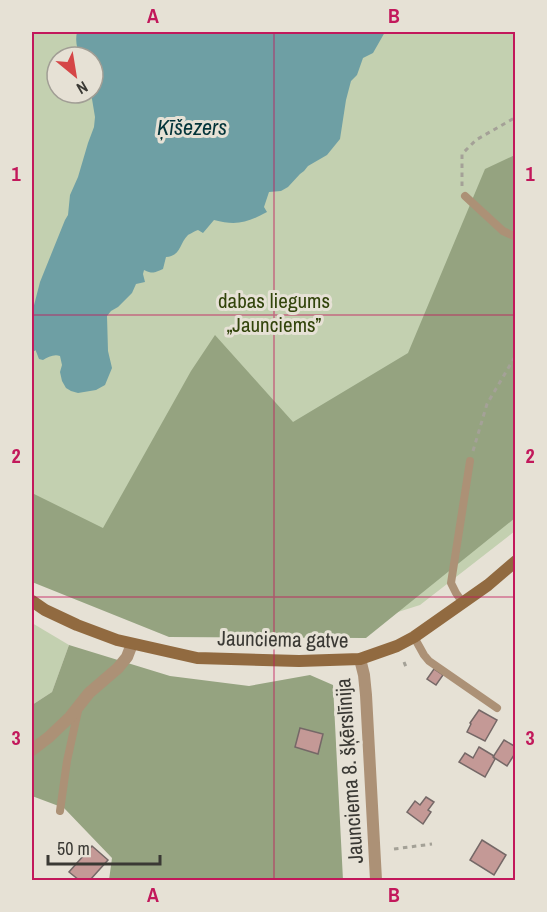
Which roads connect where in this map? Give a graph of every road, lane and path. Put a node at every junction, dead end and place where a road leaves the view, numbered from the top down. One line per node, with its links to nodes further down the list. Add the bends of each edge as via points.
1 (516, 117): 2 (path, via 476,140 462,154)
2 (465, 196): 3 (lane, via 503,231)
3 (516, 237)
4 (516, 355): 5 (path, via 487,404)
5 (470, 461): 8 (lane, via 452,583)
6 (516, 561): 8 (main road, Jaunciema gatve)
7 (32, 602): 10 (main road, Jaunciema gatve, via 77,625)
8 (463, 603): 9 (main road, Jaunciema gatve)
9 (414, 637): 11 (main road, Jaunciema gatve); 15 (lane, via 429,661)
10 (132, 644): 11 (main road, Jaunciema gatve, via 197,658); 14 (street, via 118,668 88,693)
11 (360, 659): 20 (street, Jaunciema 8. šķērslīnija, via 366,695)
12 (404, 662): 13 (path)
13 (406, 667)
14 (79, 707): 16 (street); 17 (lane)
15 (497, 708)
16 (32, 750)
17 (60, 811)
18 (432, 844): 19 (path)
19 (394, 849)
20 (376, 880)

